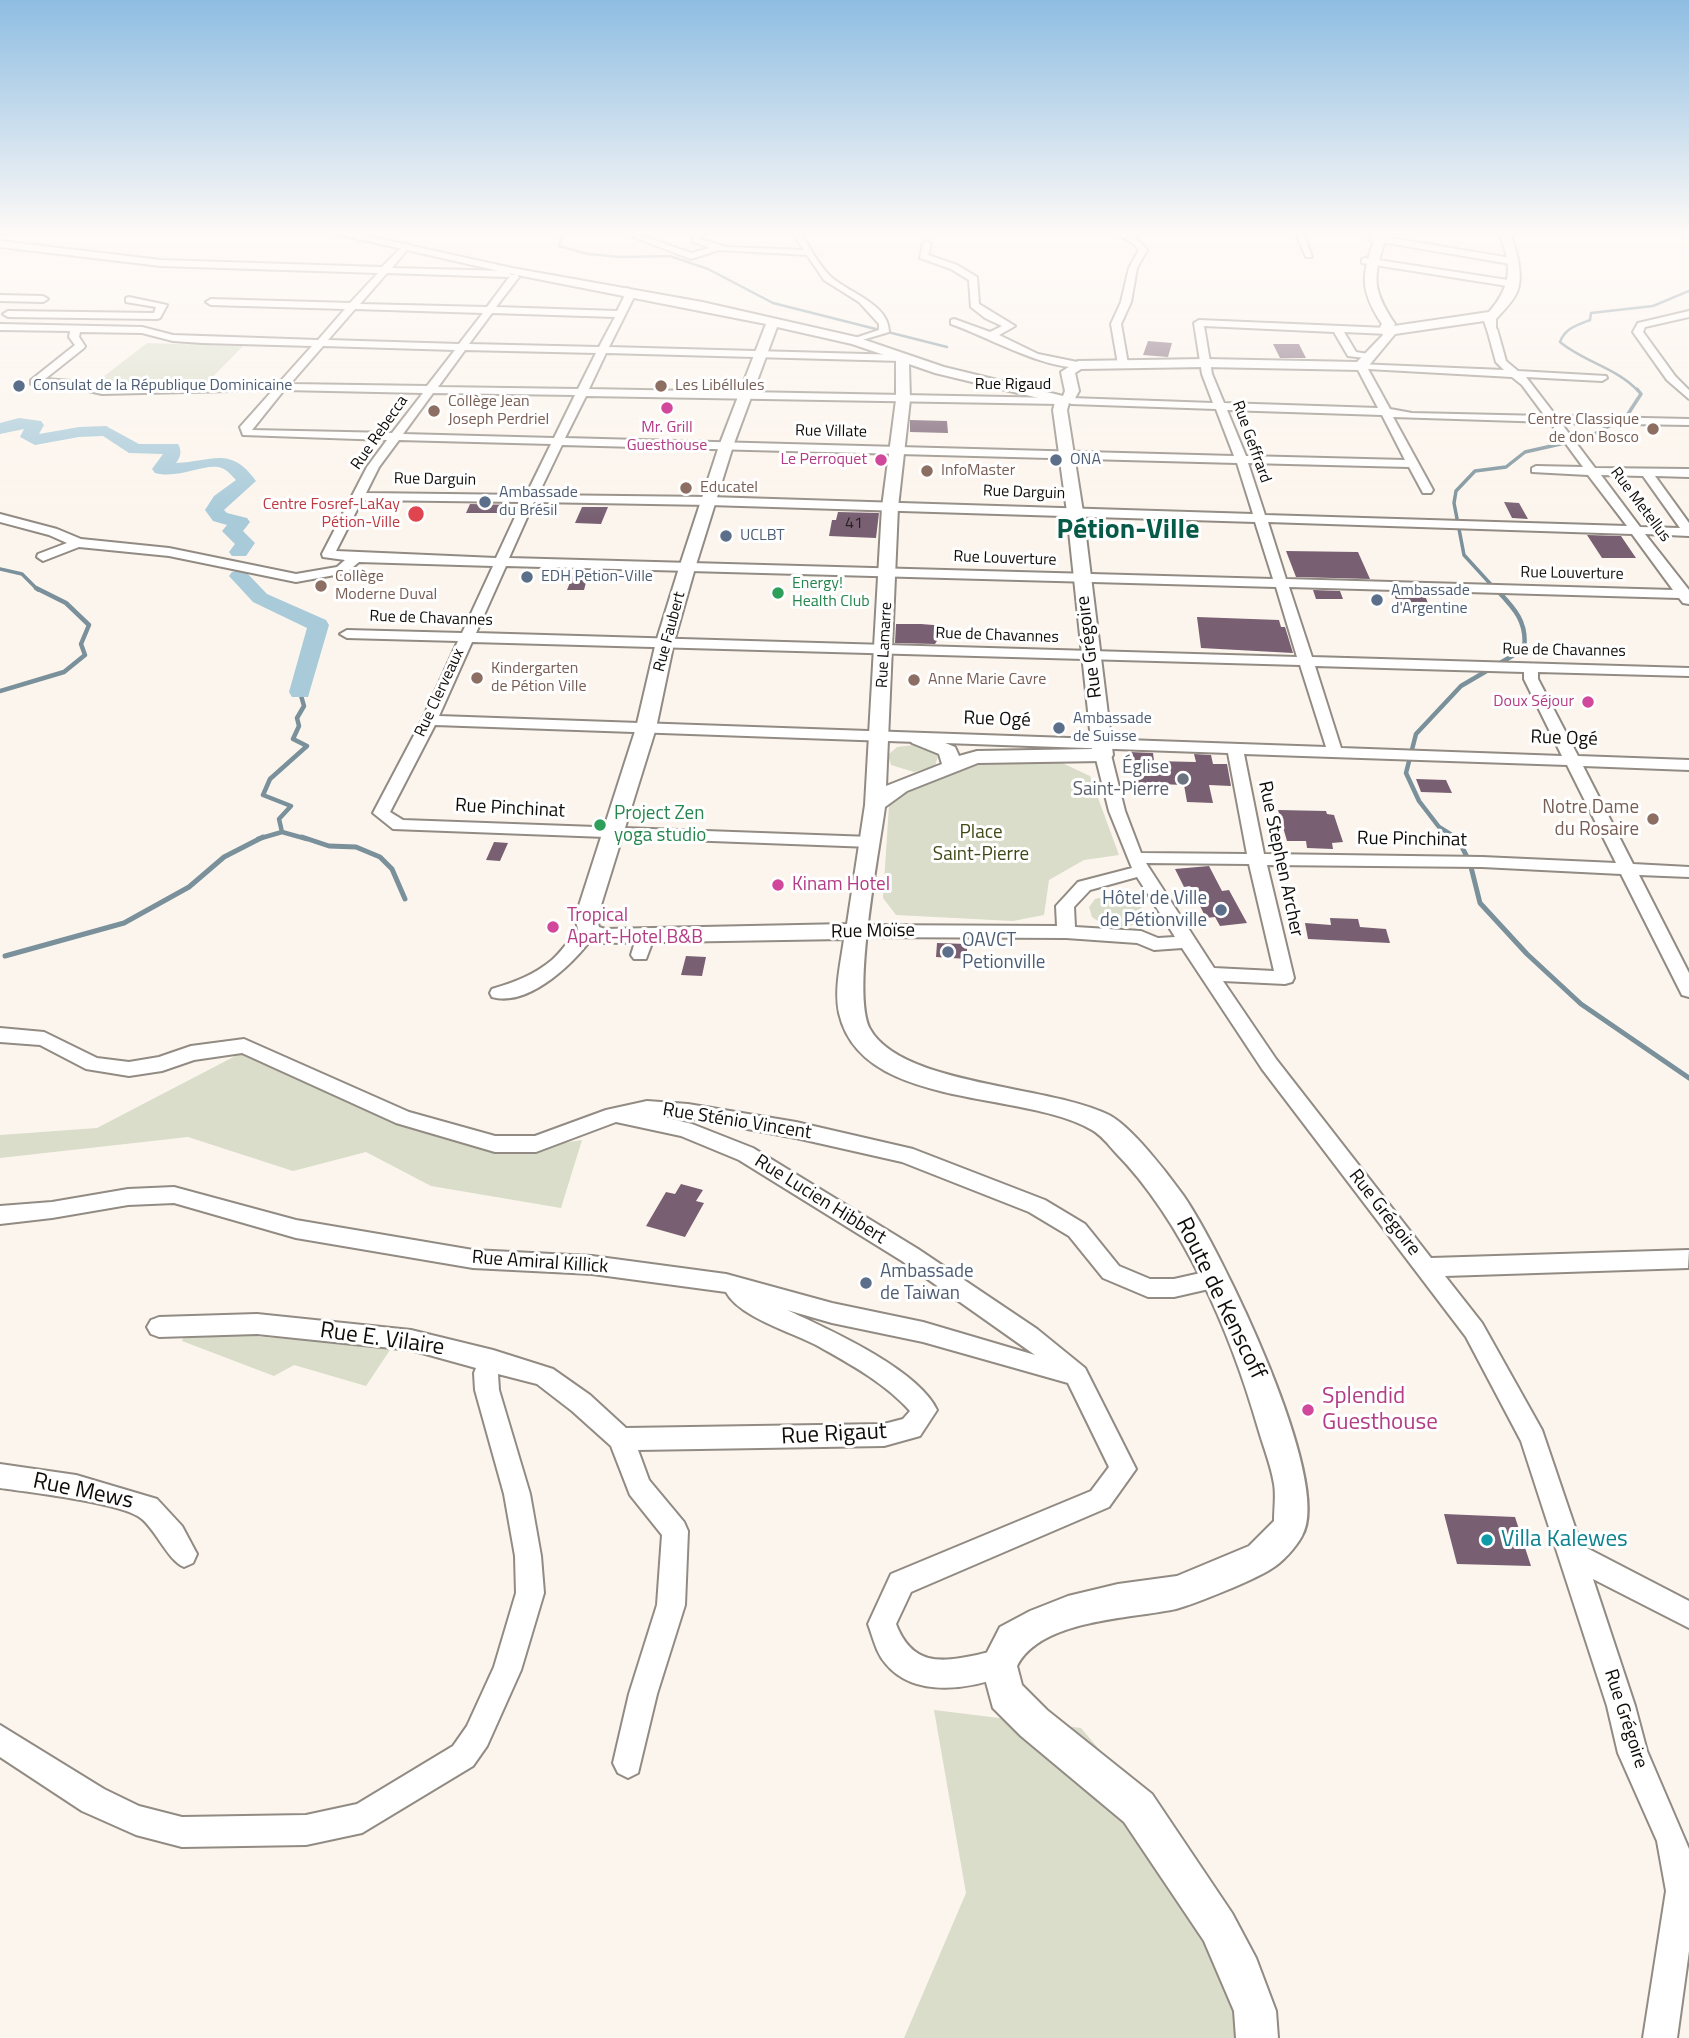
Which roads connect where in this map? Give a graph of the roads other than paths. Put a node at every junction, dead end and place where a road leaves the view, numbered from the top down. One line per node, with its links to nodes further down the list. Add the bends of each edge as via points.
1 (336, 327): 22 (street)
2 (475, 327): 23 (street, Rue Rebecca)
3 (615, 327): 24 (street, Rue Clerveaux)
4 (771, 327): 25 (main road, Rue Faubert)
5 (795, 327): 21 (main road)
6 (884, 327): 21 (street, via 884,332)
7 (968, 327): 20 (street)
8 (1010, 327): 20 (street)
9 (1117, 327): 29 (street)
10 (1200, 327): 28 (street, Rue Geffrard)
11 (1318, 327): 15 (street, Rue Geffrard)
12 (1406, 327): 18 (main road)
13 (1486, 327): 19 (main road)
14 (1639, 327): 33 (street, via 1638,332)
15 (1343, 328): 18 (street, Rue Geffrard); 27 (street, via 1338,330 1352,354)
16 (1, 329): 17 (street)
17 (76, 329): 22 (street, via 142,330 186,340); 35 (street, Rue Rigaud, via 74,337 80,345 35,382 102,391)
18 (1387, 329): 27 (main road, via 1388,339)
19 (1492, 329): 31 (street, Rue Metellus, via 1501,362)
20 (990, 335): 30 (street, via 1035,356)
21 (856, 341): 26 (main road)
22 (322, 343): 23 (street); 35 (street)
23 (461, 346): 24 (street); 36 (street, Rue Rebecca)
24 (604, 349): 25 (street); 37 (street, Rue Clerveaux)
25 (759, 353): 26 (street); 38 (main road, Rue Faubert)
26 (902, 358): 40 (main road, Rue Lamarre); 41 (main road)
27 (1365, 362): 28 (main road); 31 (street); 43 (street)
28 (1205, 363): 29 (main road); 42 (street, Rue Geffrard)
29 (1123, 364): 30 (main road)
30 (1078, 365): 41 (main road, Rue Grégoire, via 1068,372 1072,391)
31 (1517, 376): 32 (street); 44 (street, Rue Metellus)
32 (1602, 378)
33 (1671, 378): 34 (street); 39 (street)
34 (1689, 378)
35 (283, 387): 36 (street, Rue Rigaud); 46 (street, Rue Villate, via 246,428 247,433)
36 (429, 390): 37 (street, Rue Rigaud); 46 (street, Rue Rebecca)
37 (584, 392): 38 (street, Rue Rigaud); 47 (street, Rue Clerveaux)
38 (745, 396): 40 (street, Rue Rigaud); 48 (main road, Rue Faubert)
39 (1689, 396)
40 (903, 400): 41 (street, Rue Rigaud); 49 (main road, Rue Lamarre)
41 (1064, 401): 42 (street, Rue Rigaud); 50 (main road, Rue Grégoire, via 1060,411)
42 (1220, 406): 43 (street, Rue Rigaud); 51 (street, Rue Geffrard)
43 (1385, 412): 44 (street, Rue Rigaud); 52 (street)
44 (1553, 419): 45 (street, Rue Rigaud); 54 (street, Rue Metellus)
45 (1689, 422)
46 (394, 439): 47 (street, Rue Villate); 58 (street, Rue Rebecca)
47 (557, 443): 48 (street, Rue Villate); 59 (street, Rue Clerveaux)
48 (726, 446): 49 (street, Rue Villate); 60 (main road, Rue Faubert)
49 (898, 449): 50 (street, Rue Villate); 61 (main road, Rue Lamarre)
50 (1066, 454): 51 (street, Rue Villate); 62 (main road, Rue Grégoire)
51 (1241, 458): 52 (street, Rue Villate); 63 (street, Rue Geffrard)
52 (1415, 464): 57 (street)
53 (1536, 470): 54 (street)
54 (1593, 471): 55 (street); 65 (street, Rue Metellus)
55 (1646, 472): 56 (street); 66 (street)
56 (1689, 473)
57 (1427, 490)
58 (357, 496): 59 (street, Rue Darguin); 68 (street, Rue Rebecca)
59 (530, 499): 60 (street, Rue Darguin); 71 (street, Rue Clerveaux)
60 (709, 501): 61 (street, Rue Darguin); 72 (main road, Rue Faubert)
61 (890, 507): 62 (street, Rue Darguin); 73 (main road, Rue Lamarre)
62 (1075, 512): 63 (street, Rue Darguin); 74 (main road, Rue Grégoire)
63 (1259, 517): 65 (street, Rue Darguin); 75 (street, Rue Geffrard)
64 (0, 518): 67 (street)
65 (1637, 530): 66 (street, Rue Darguin); 76 (street, Rue Metellus)
66 (1689, 532)
67 (78, 543): 69 (street); 70 (street, via 169,552 296,578 341,570)
68 (331, 546): 70 (street, Rue Louverture, via 328,554)
69 (43, 557)
70 (356, 558): 71 (street, Rue Louverture)
71 (500, 562): 72 (street, Rue Louverture); 78 (street, Rue Clerveaux)
72 (687, 568): 73 (street, Rue Louverture); 79 (main road, Rue Faubert)
73 (889, 573): 74 (street, Rue Louverture); 80 (main road, Rue Lamarre)
74 (1082, 579): 75 (street, Rue Louverture); 81 (main road, Rue Grégoire)
75 (1282, 584): 76 (street, Rue Louverture); 82 (street, Rue Geffrard)
76 (1687, 596)
77 (347, 634): 78 (street, Rue de Chavannes)
78 (466, 637): 79 (street, Rue de Chavannes); 86 (street, Rue Clerveaux)
79 (665, 642): 80 (street, Rue de Chavannes); 87 (main road, Rue Faubert)
80 (885, 650): 81 (street, Rue de Chavannes); 88 (main road, Rue Lamarre)
81 (1090, 656): 82 (street, Rue de Chavannes); 91 (main road, Rue Grégoire)
82 (1306, 662): 83 (street, Rue de Chavannes); 92 (street, Rue Geffrard)
83 (1477, 667): 84 (street, Rue de Chavannes)
84 (1531, 668): 85 (street, Rue de Chavannes); 94 (street, via 1531,679)
85 (1689, 672)
86 (430, 720): 87 (street, Rue Ogé); 99 (street, Rue Clerveaux, via 381,813)
87 (646, 728): 88 (street, Rue Ogé); 100 (main road, Rue Faubert)
88 (877, 737): 89 (street, Rue Ogé); 93 (main road, Rue Lamarre)
89 (919, 738): 91 (street, Rue Ogé); 95 (main road, via 948,751)
90 (1235, 748): 91 (street, Rue Ogé); 92 (street, Rue Ogé); 102 (street, Rue Stephen Archer)
91 (1102, 749): 95 (main road, via 987,755); 103 (street, Rue Grégoire, via 1117,811)
92 (1335, 752): 94 (street, Rue Ogé)
93 (877, 758): 97 (main road, via 887,771); 98 (main road, Rue Lamarre)
94 (1573, 761): 96 (street, Rue Ogé); 104 (street)
95 (952, 765): 97 (main road)
96 (1689, 765)
97 (913, 781): 98 (main road, via 894,788)
98 (875, 805): 101 (main road, Rue Lamarre)
99 (399, 825): 100 (street, Rue Pinchinat)
100 (612, 834): 101 (street, Rue Pinchinat); 109 (main road, Rue Faubert, via 586,918)
101 (871, 842): 107 (main road, Rue Lamarre)
102 (1257, 860): 103 (street, Rue Pinchinat); 104 (street, Rue Pinchinat); 112 (street, Rue Stephen Archer, via 1285,978)
103 (1138, 864): 106 (street, Rue Grégoire); 108 (street, Rue Pinchinat, via 1084,886 1065,906)
104 (1627, 868): 105 (street, Rue Pinchinat); 113 (street)
105 (1689, 872)
106 (1174, 923): 110 (street, Rue Moïse); 111 (street, Rue Grégoire)
107 (859, 931): 108 (street, Rue Moïse); 109 (main road, Rue Moïse, via 643,945); 120 (main road, Route de Kenscoff, via 850,981 852,1012 860,1034 873,1049 926,1078 1074,1110 1104,1124 1174,1204)
108 (1066, 932): 110 (street, Rue Moïse)
109 (596, 933): 114 (street, via 541,977)
110 (1141, 937): 111 (street, Rue Moïse, via 1154,944)
111 (1186, 941): 112 (street, Rue Grégoire)
112 (1208, 974): 119 (street, Rue Grégoire, via 1269,1064)
113 (1689, 991)
114 (499, 993)
115 (0, 1035): 116 (street, Rue Sténio Vincent, via 44,1039 93,1064 129,1069 191,1053 244,1046 403,1118 495,1144 536,1144)
116 (614, 1115): 120 (street, Rue Sténio Vincent, via 646,1108 688,1111 906,1155 1037,1206 1077,1230 1111,1272 1148,1289 1174,1289); 124 (street, Rue Lucien Hibbert, via 685,1129 746,1154 968,1293)
117 (0, 1215): 121 (street, Rue Amiral Killick, via 174,1195 296,1228 473,1259 592,1265)
118 (1688, 1259): 119 (street)
119 (1427, 1267): 128 (street, Rue Grégoire, via 1474,1330 1533,1438)
120 (1214, 1279): 130 (main road, Route de Kenscoff, via 1255,1365 1284,1454 1291,1486 1290,1527 1261,1557 1178,1592 1118,1601 1042,1623 1012,1639)
121 (726, 1283): 124 (street, Rue Amiral Killick); 125 (street, Rue Rigaut, via 903,1386 925,1410 911,1428 884,1435)
122 (159, 1327): 123 (street, Rue E. Vilaire, via 257,1324 411,1340)
123 (493, 1360): 125 (street, Rue E. Vilaire, via 544,1376); 131 (street, via 486,1373 487,1390 516,1494 530,1592 507,1670 463,1756 362,1818 306,1830 181,1832 136,1820 93,1800)
124 (1076, 1375): 130 (street, via 1123,1469 1100,1499 901,1583 882,1624 895,1654 919,1672 965,1672)
125 (621, 1439): 132 (street, via 639,1488 675,1531 671,1605 643,1694)
126 (0, 1476): 127 (street, Rue Mews, via 76,1487 148,1507)
127 (184, 1554)
128 (1572, 1554): 129 (street); 134 (street, Rue Grégoire, via 1633,1753 1672,1840 1682,1891)
129 (1689, 1615)
130 (999, 1664): 133 (main road, via 1006,1695 1146,1819 1218,1927 1255,2011)
131 (0, 1740)
132 (628, 1763)
133 (1257, 2038)
134 (1660, 2038)

